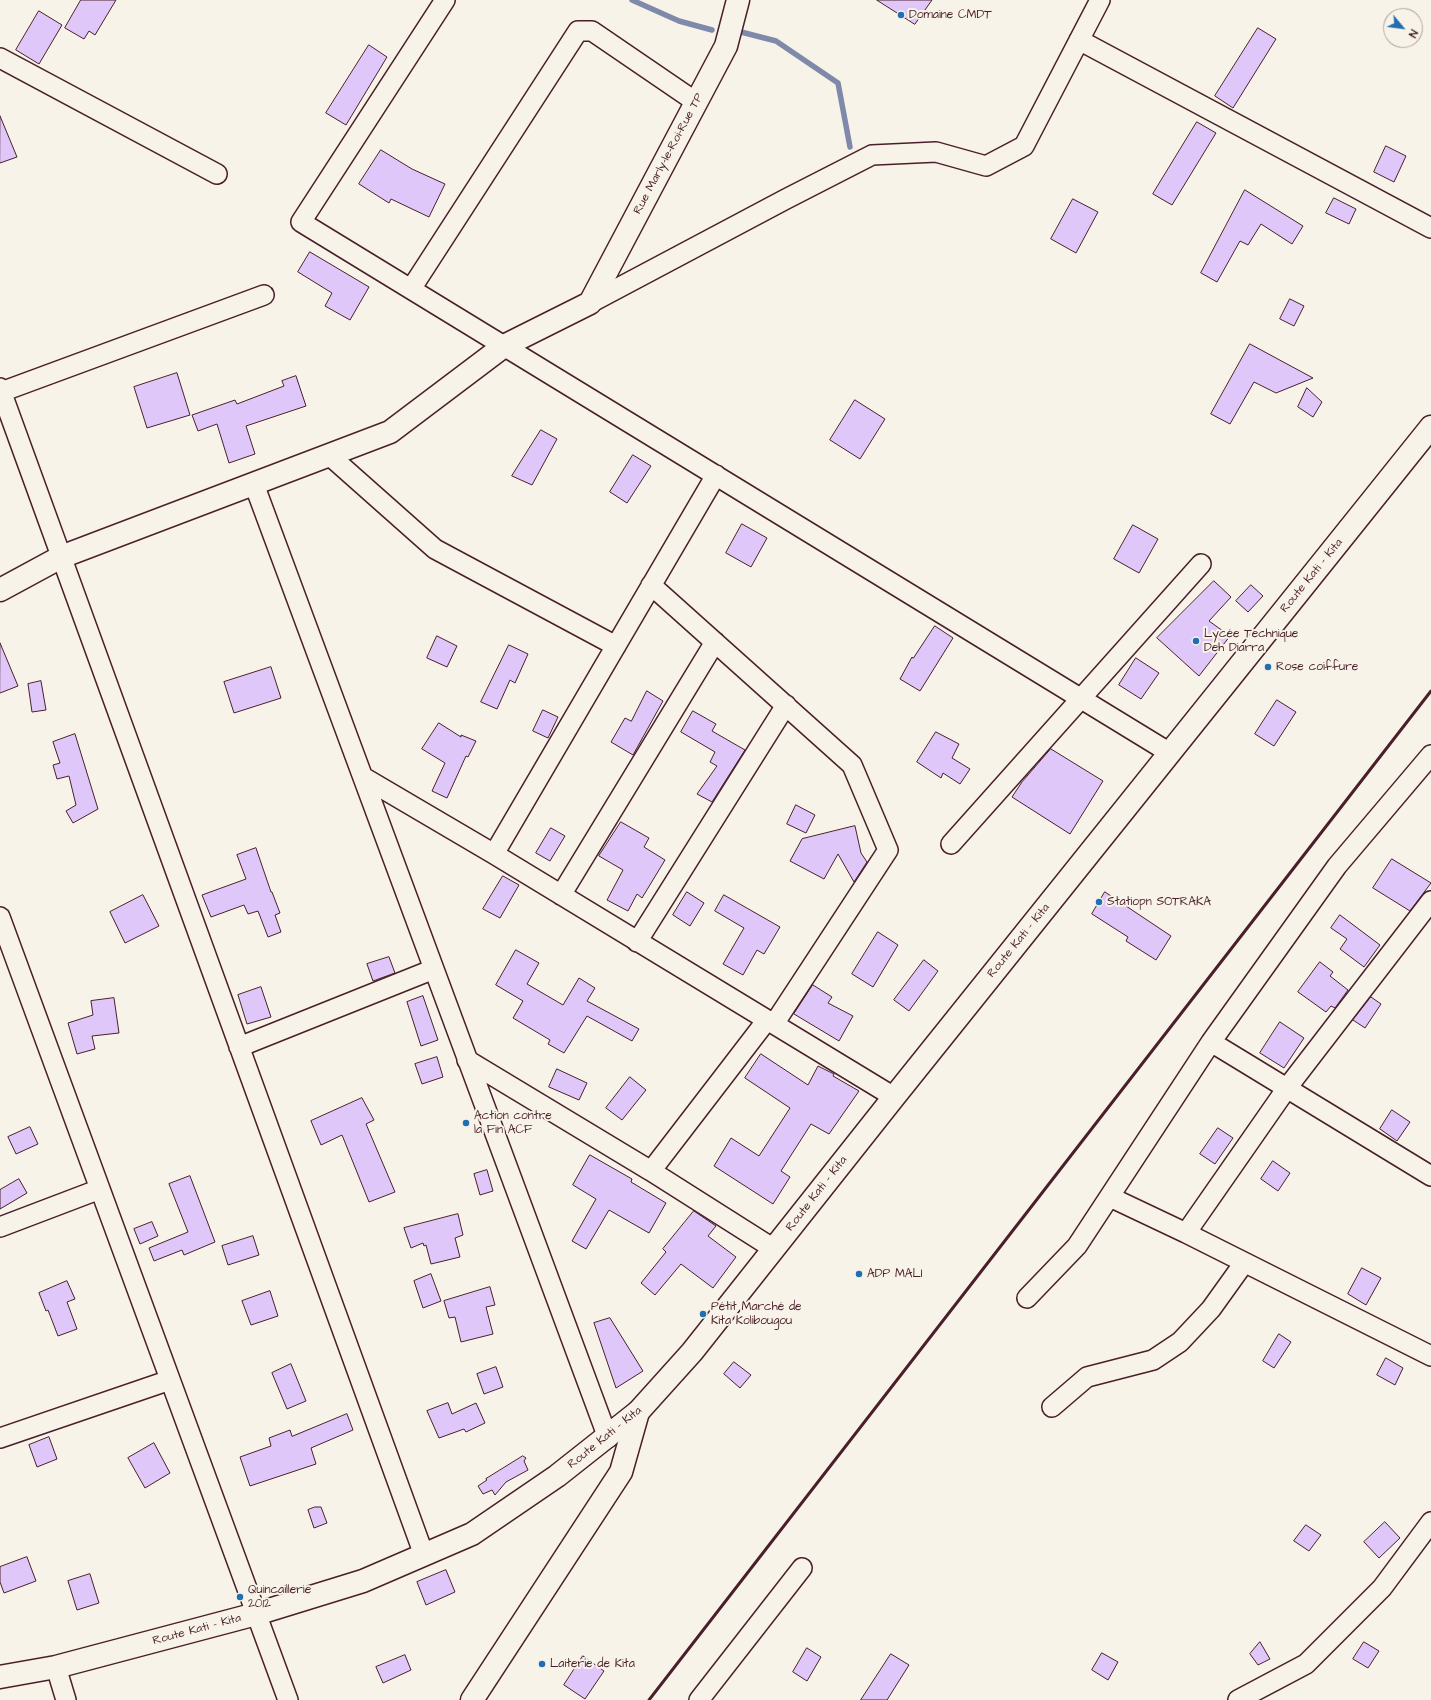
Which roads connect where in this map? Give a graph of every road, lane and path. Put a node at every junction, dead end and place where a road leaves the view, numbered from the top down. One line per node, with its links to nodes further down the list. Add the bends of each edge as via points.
1 (445, 0): 9 (street, via 301,222)
2 (738, 0): 6 (main road, Rue Marly-le-Roi-Rue TP, via 726,46)
3 (1100, 0): 4 (street)
4 (1079, 40): 8 (street); 11 (street, via 1024,146 986,166 936,152 872,156)
5 (0, 58): 7 (street)
6 (696, 102): 9 (street, via 592,31 578,31); 11 (main road, Rue Marly-le-Roi-Rue TP)
7 (217, 174)
8 (1431, 228)
9 (411, 289): 12 (street)
10 (264, 295): 13 (street)
11 (590, 303): 12 (main road)
12 (504, 346): 15 (main road, via 390,432); 16 (street)
13 (1, 390): 18 (street)
14 (1431, 427): 26 (main road, Route Kati - Kita)
15 (329, 455): 17 (main road); 23 (street, via 435,549)
16 (716, 475): 20 (street); 24 (street)
17 (254, 484): 18 (main road); 28 (street)
18 (61, 557): 21 (main road); 38 (street)
19 (1201, 564): 24 (street)
20 (651, 584): 22 (street); 23 (street)
21 (0, 590)
22 (715, 642): 25 (street); 31 (street)
23 (616, 646): 30 (street)
24 (1081, 698): 26 (street); 29 (street)
25 (786, 705): 34 (street); 36 (street, via 852,765 888,850)
26 (1170, 753): 41 (main road, Route Kati - Kita)
27 (1431, 754): 37 (street, via 1337,866)
28 (363, 777): 30 (street); 35 (street)
29 (951, 844)
30 (494, 854): 31 (street)
31 (561, 895): 34 (street)
32 (1431, 901): 40 (street)
33 (0, 917): 44 (street)
34 (637, 942): 36 (street)
35 (434, 969): 38 (street); 39 (street)
36 (770, 1022): 41 (street); 42 (street)
37 (1211, 1042): 40 (street); 45 (street)
38 (239, 1047): 58 (street)
39 (467, 1060): 42 (street); 56 (street)
40 (1287, 1088): 43 (street); 47 (street)
41 (894, 1097): 48 (main road, Route Kati - Kita)
42 (651, 1171): 48 (street)
43 (1431, 1176)
44 (100, 1189): 46 (street); 52 (street)
45 (1110, 1197): 47 (street); 50 (street, via 1078,1246)
46 (0, 1227)
47 (1186, 1233): 49 (street)
48 (774, 1249): 54 (main road, Route Kati - Kita, via 692,1352)
49 (1244, 1262): 51 (street); 53 (street, via 1211,1309 1180,1342 1154,1360 1087,1377)
50 (1026, 1298)
51 (1431, 1356)
52 (170, 1380): 55 (street); 60 (street)
53 (1052, 1406)
54 (638, 1412): 56 (main road, Route Kati - Kita); 65 (main road, via 621,1472)
55 (0, 1438)
56 (608, 1438): 58 (main road, Route Kati - Kita, via 472,1534)
57 (1431, 1522): 67 (street, via 1382,1588 1306,1664)
58 (424, 1555): 60 (main road, Route Kati - Kita, via 363,1581)
59 (802, 1568): 66 (street)
60 (256, 1614): 61 (main road, Route Kati - Kita); 64 (street)
61 (56, 1667): 62 (main road, Route Kati - Kita); 63 (street)
62 (0, 1677)
63 (66, 1700)
64 (288, 1700)
65 (472, 1700)
66 (699, 1700)
67 (1238, 1700)

